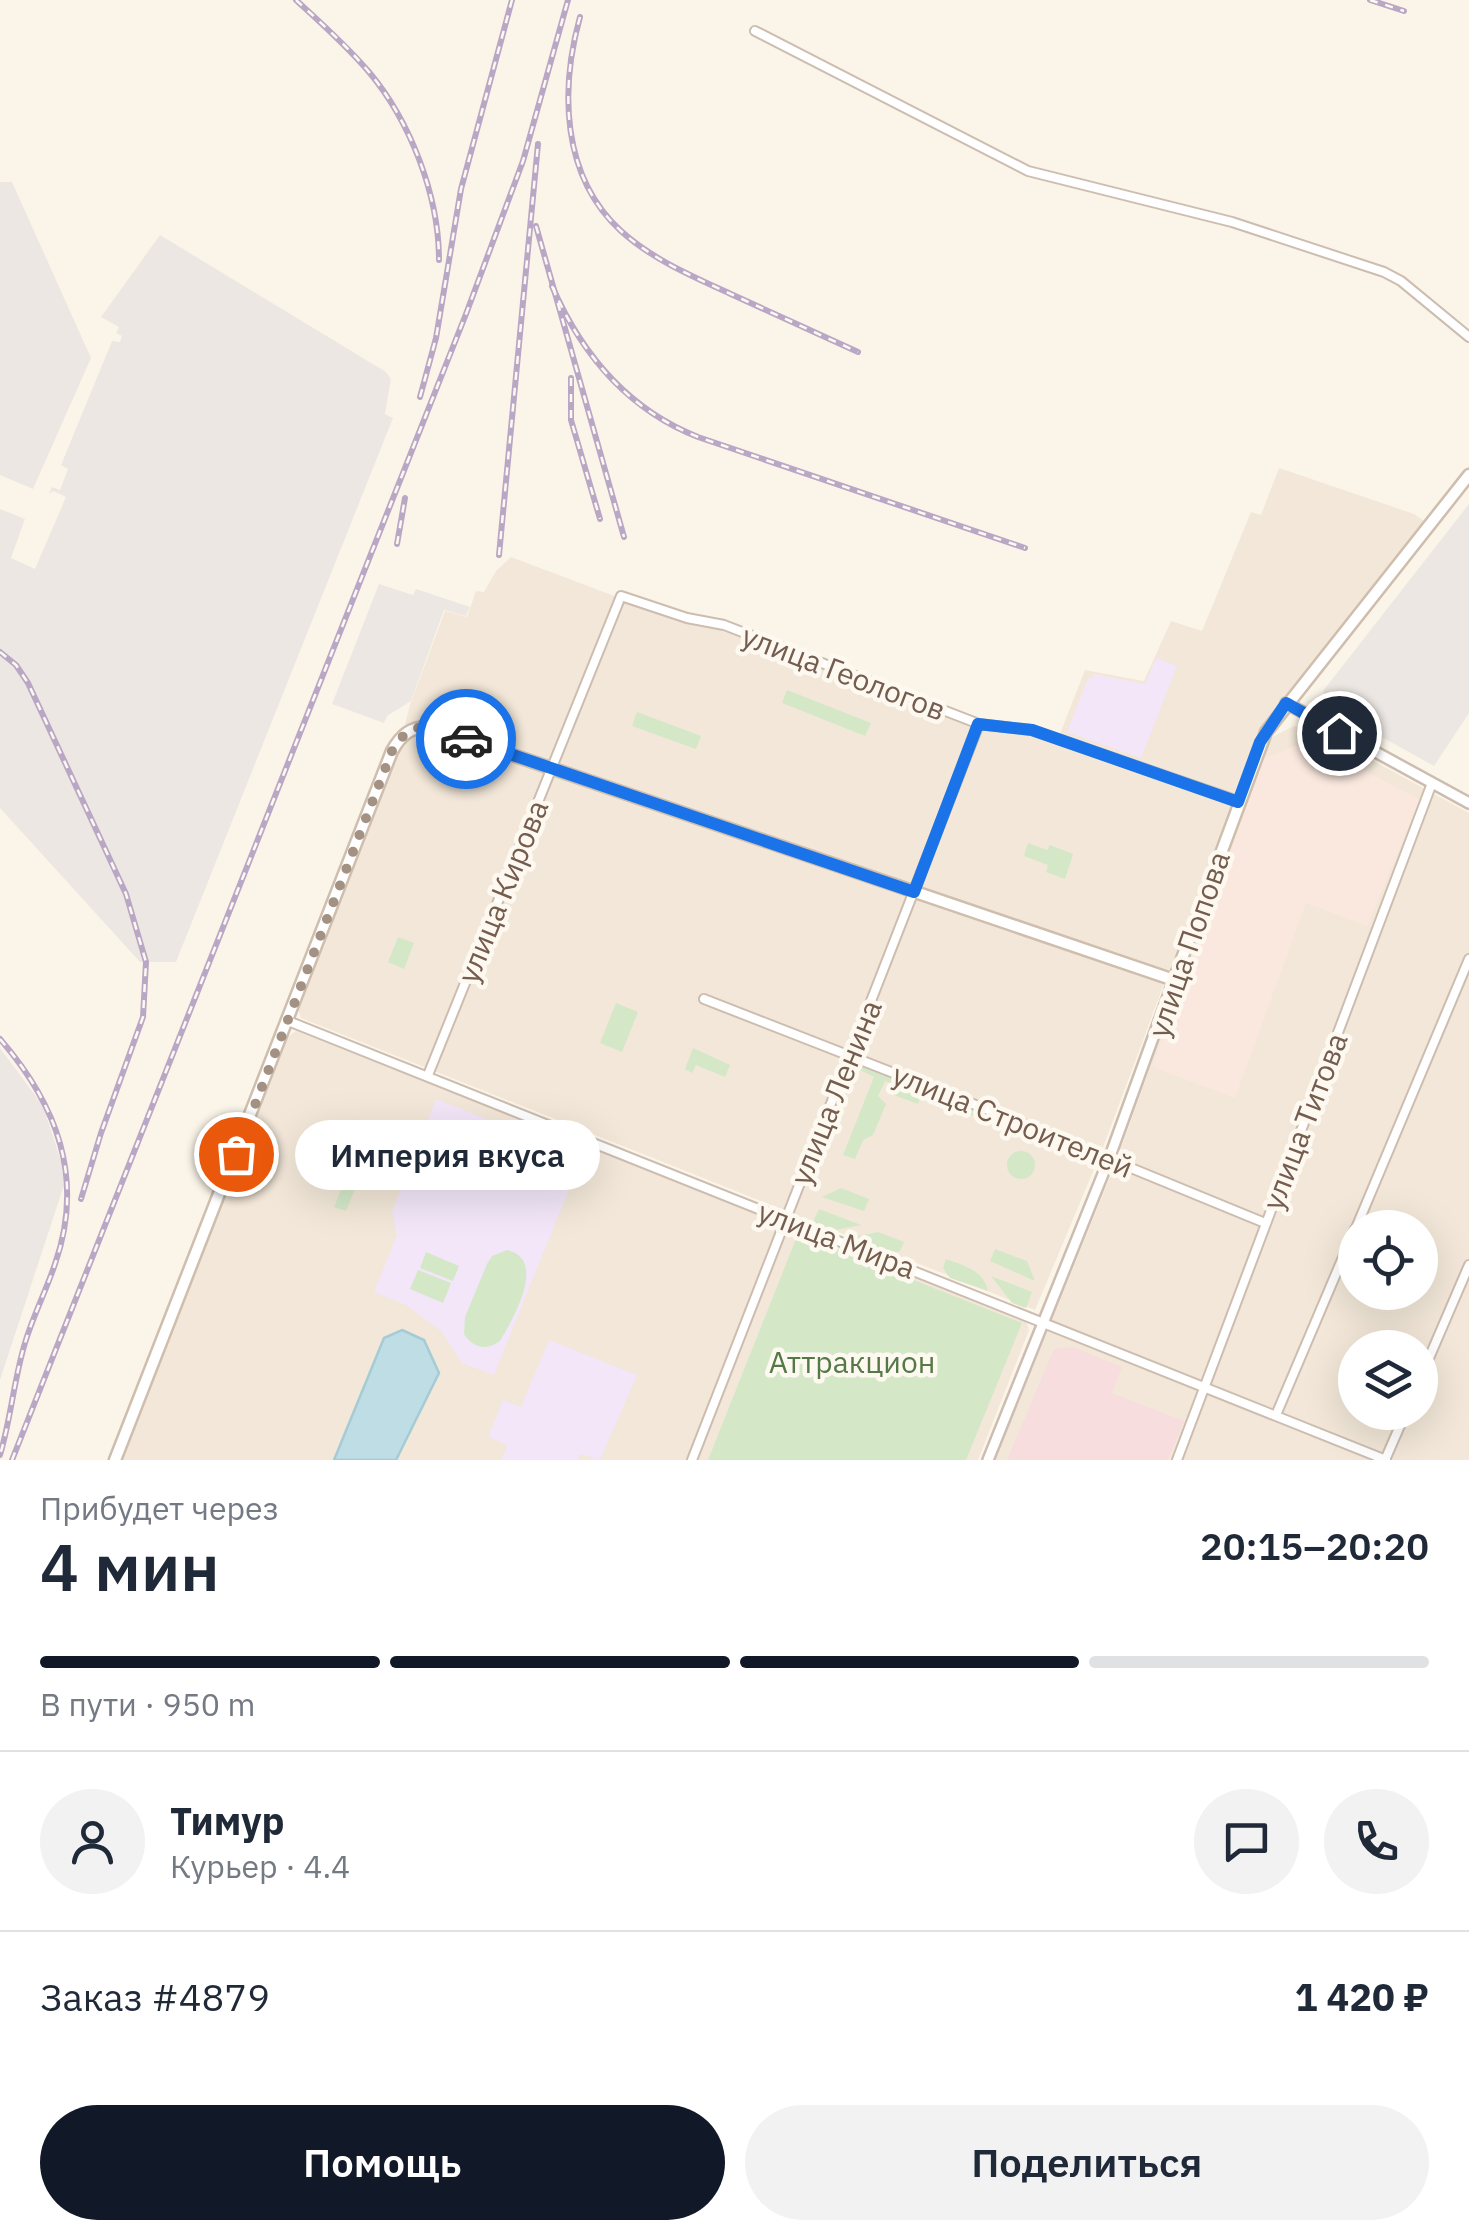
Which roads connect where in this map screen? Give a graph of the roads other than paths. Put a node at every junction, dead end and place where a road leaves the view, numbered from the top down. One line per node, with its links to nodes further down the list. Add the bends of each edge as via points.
1 (755, 31): 2 (street, via 1028,171 1232,222 1394,276)
2 (1469, 337)
3 (1469, 474): 5 (main road, улица Попова)
4 (621, 596): 6 (street, улица Геологов, via 724,625); 7 (street, улица Кирова)
5 (1286, 703): 8 (street); 9 (main road, улица Попова, via 1260,742)
6 (978, 724): 9 (street, улица Геологов, via 1032,730); 11 (street, улица Ленина)
7 (552, 768): 11 (main road); 15 (main road, via 430,727 410,730 392,751); 17 (street, улица Кирова)
8 (1432, 783): 10 (street); 21 (street, улица Титова)
9 (1238, 802): 13 (main road, улица Попова)
10 (1469, 803)
11 (914, 892): 13 (main road); 16 (street, улица Ленина)
12 (1469, 959): 19 (street)
13 (1174, 980): 18 (street, улица Попова)
14 (704, 999): 16 (street, улица Строителей)
15 (288, 1021): 17 (street, улица Мира); 29 (main road)
16 (850, 1055): 18 (street, улица Строителей); 20 (street, улица Ленина)
17 (428, 1075): 20 (street, улица Мира)
18 (1110, 1159): 21 (street, улица Строителей); 24 (street, улица Попова)
19 (1363, 1210)
20 (785, 1219): 24 (street, улица Мира); 30 (street, улица Ленина)
21 (1266, 1223): 26 (street, улица Титова)
22 (1469, 1265): 25 (street)
23 (1338, 1268): 27 (street)
24 (1045, 1321): 26 (street, улица Мира); 31 (street, улица Попова)
25 (1438, 1337)
26 (1206, 1386): 27 (street, улица Мира); 32 (street, улица Титова)
27 (1276, 1415): 33 (street, улица Мира)
28 (1398, 1430): 33 (street)
29 (115, 1460)
30 (692, 1460)
31 (988, 1460)
32 (1177, 1460)
33 (1386, 1460)

